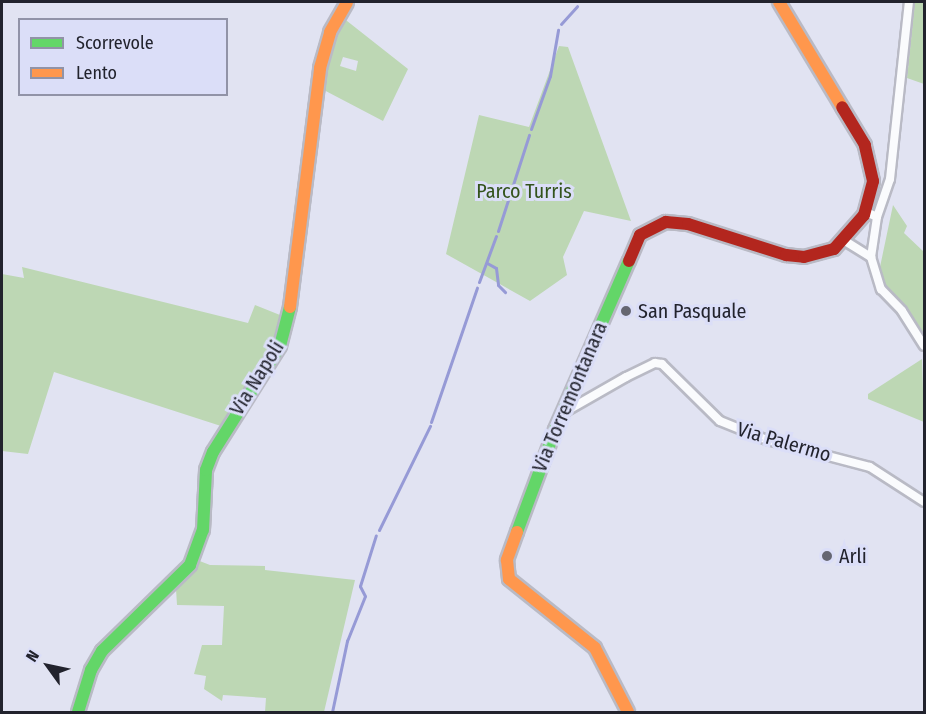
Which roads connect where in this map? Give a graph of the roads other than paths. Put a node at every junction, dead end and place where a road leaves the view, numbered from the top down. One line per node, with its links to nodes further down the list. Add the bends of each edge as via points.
1 (347, 2): 10 (street, Via Napoli, via 330,32 320,68 292,301 280,346 213,452 206,470 203,530 190,564 102,651 86,682)
2 (779, 2): 4 (street, Via Torremontanara, via 865,145 873,181)
3 (909, 2): 4 (street, Via Torremontanara, via 890,179)
4 (871, 214): 5 (street, Via Torremontanara); 6 (street)
5 (845, 241): 6 (street); 8 (street, Via Torremontanara, via 819,254 795,256 688,224 653,226 633,248)
6 (871, 258): 7 (street, via 881,289 902,311)
7 (924, 346)
8 (562, 413): 9 (street, Via Palermo, via 626,377 655,363 662,364 720,421 767,440 870,466); 11 (street, Via Torremontanara, via 522,512 507,560 507,574 595,648)
9 (924, 502)
10 (78, 712)
11 (628, 712)

